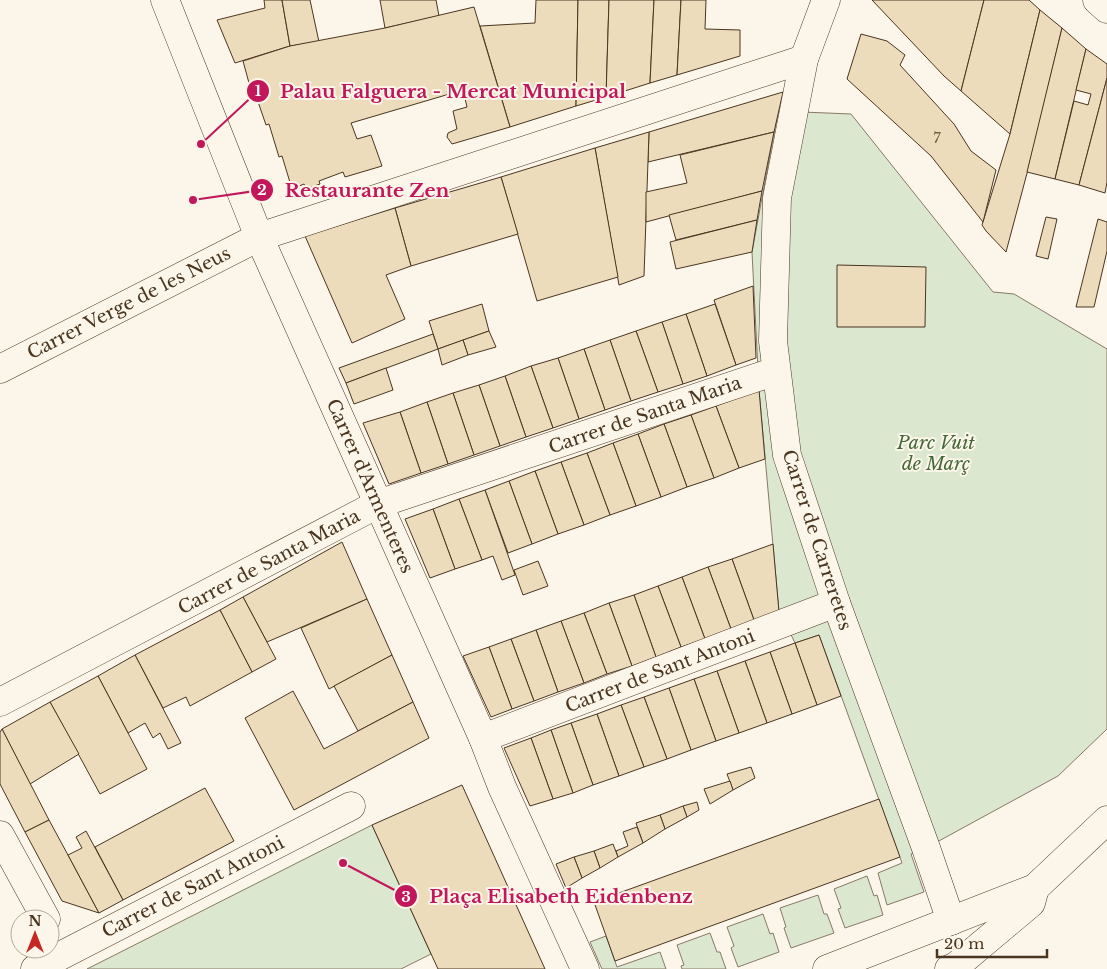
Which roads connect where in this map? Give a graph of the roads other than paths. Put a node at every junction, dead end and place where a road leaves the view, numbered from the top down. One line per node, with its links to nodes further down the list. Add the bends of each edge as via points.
1 (165, 0): 6 (street, Carrer d'Armenteres)
2 (826, 0): 5 (street, Carrer de Carreretes)
3 (1097, 0): 4 (street)
4 (1107, 9)
5 (804, 59): 6 (street, Carrer Verge de les Neus); 8 (street, Carrer de Carreretes, via 777,198 772,335)
6 (259, 237): 7 (street, Carrer Verge de les Neus); 9 (street, Carrer d'Armenteres)
7 (0, 369)
8 (776, 371): 9 (street, Carrer de Santa Maria); 10 (street, Carrer de Carreretes, via 787,455)
9 (378, 504): 11 (street, Carrer de Santa Maria); 12 (street, Carrer d'Armenteres)
10 (836, 603): 12 (street, Carrer de Sant Antoni); 18 (street, Carrer de Carreretes)
11 (0, 702)
12 (483, 738): 22 (street, Carrer d'Armenteres)
13 (351, 806): 20 (street, Carrer de Sant Antoni)
14 (1107, 820): 16 (street)
15 (0, 835): 17 (street)
16 (1035, 888): 18 (street); 24 (street, via 1031,903)
17 (41, 909)
18 (950, 921): 23 (street)
19 (60, 944): 20 (street)
20 (65, 953): 21 (street, Carrer de Sant Antoni)
21 (35, 969)
22 (585, 969)
23 (827, 969)
24 (949, 969)

